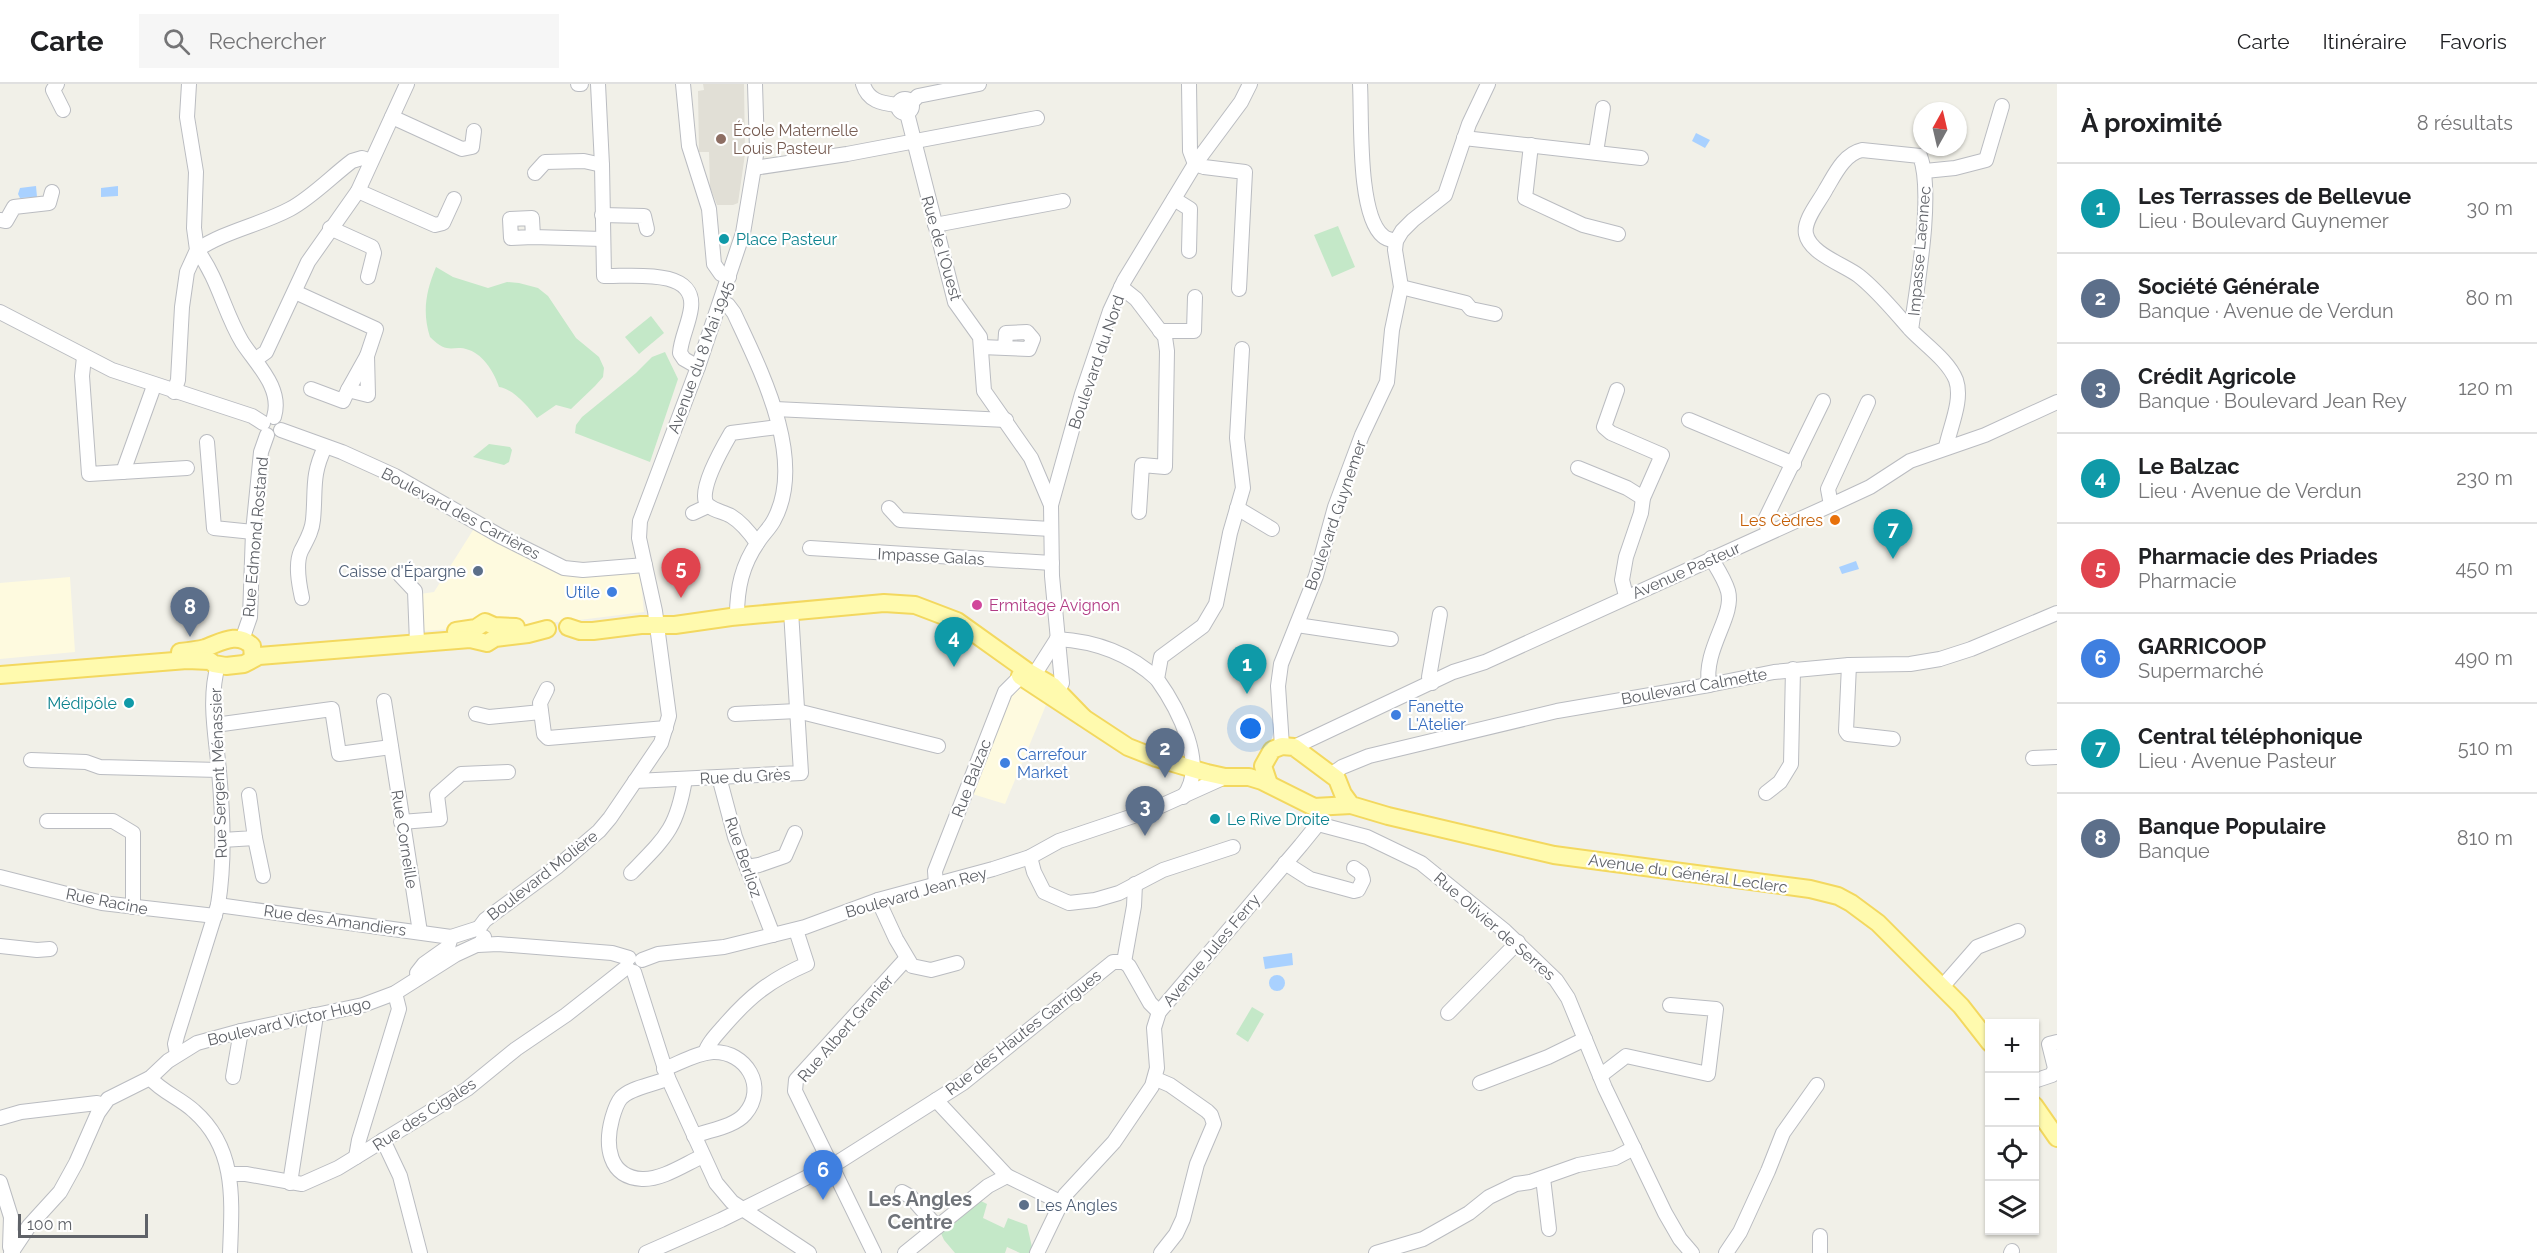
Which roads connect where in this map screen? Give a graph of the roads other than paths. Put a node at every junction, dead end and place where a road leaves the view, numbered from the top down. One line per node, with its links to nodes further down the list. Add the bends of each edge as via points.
1 (57, 84): 17 (street, via 53,90)
2 (189, 84): 46 (street, via 187,117 196,172)
3 (407, 84): 18 (street)
4 (598, 84): 28 (street)
5 (683, 84): 49 (street, via 689,146 709,209 714,264)
6 (755, 84): 29 (street, Avenue du 8 Mai 1945)
7 (863, 84): 14 (street, via 878,102)
8 (915, 84): 14 (street)
9 (979, 84): 14 (street, via 918,96)
10 (1189, 84): 27 (street, via 1190,151)
11 (1250, 84): 27 (street, Boulevard du Nord)
12 (1360, 84): 45 (street, via 1363,168 1370,216 1383,236)
13 (1488, 84): 21 (street)
14 (906, 105): 22 (street, Rue de l'Ouest)
15 (2002, 106): 30 (street, via 1986,160)
16 (1603, 108): 24 (street)
17 (63, 110)
18 (392, 117): 20 (street, via 462,149 472,147); 26 (street)
19 (1037, 118): 22 (street)
20 (474, 131)
21 (1464, 138): 23 (street); 45 (street, via 1445,195 1413,220)
22 (914, 140): 29 (street); 39 (street, Rue de l'Ouest)
23 (1531, 145): 24 (street); 42 (street, via 1525,198 1583,225)
24 (1596, 152): 25 (street)
25 (1641, 158)
26 (371, 161): 32 (street); 46 (street, via 352,161 293,208)
27 (1195, 164): 35 (street, Boulevard du Nord); 52 (street, via 1245,172)
28 (602, 165): 31 (street, via 584,161 545,162); 37 (street)
29 (754, 168): 49 (street, Avenue du 8 Mai 1945, via 743,233)
30 (1926, 171): 58 (street, Impasse Laennec); 58 (street, Impasse Laennec, via 1920,156 1853,152 1829,185 1806,228 1813,246 1859,276)
31 (535, 173)
32 (357, 191): 34 (street, via 435,225 443,223); 40 (street)
33 (52, 192): 38 (street, via 49,203 14,207 6,221)
34 (454, 199)
35 (1174, 199): 47 (street, via 1190,210); 50 (street, Boulevard du Nord)
36 (1063, 201): 39 (street)
37 (603, 215): 41 (street, via 644,216); 44 (street)
38 (0, 220)
39 (935, 225): 60 (street, Rue de l'Ouest, via 955,302 980,337)
40 (330, 228): 48 (street, via 372,247); 53 (street)
41 (647, 229)
42 (1618, 234)
43 (532, 237): 44 (street)
44 (603, 239): 66 (street, via 603,276 668,278 688,290 691,310 680,353)
45 (1396, 241): 51 (street, Boulevard Guynemer)
46 (197, 250): 65 (street, via 211,270 242,342); 71 (street, via 187,272)
47 (1189, 251)
48 (368, 277)
49 (729, 277): 55 (street, Avenue du 8 Mai 1945)
50 (1121, 287): 59 (street, via 1136,299); 88 (street, Boulevard du Nord, via 1082,394)
51 (1401, 287): 57 (street); 112 (street, Boulevard Guynemer, via 1387,382 1335,507 1316,576)
52 (1239, 289)
53 (295, 292): 63 (street, via 376,329); 65 (street, via 266,352)
54 (1195, 297): 59 (street, via 1194,331)
55 (721, 301): 66 (street, Avenue du 8 Mai 1945); 75 (street, via 734,313)
56 (0, 312): 64 (street)
57 (1495, 314)
58 (1911, 330): 82 (street, Impasse Laennec, via 1952,371 1957,382)
59 (1160, 331): 93 (street, via 1167,351 1164,467 1142,465)
60 (981, 346): 61 (street); 76 (street, Rue de l'Ouest, via 984,391)
61 (1005, 348)
62 (1242, 350): 92 (street, via 1237,438 1243,488)
63 (367, 356): 69 (street); 69 (street, via 368,395)
64 (84, 357): 67 (street); 86 (street, via 89,474)
65 (256, 359): 78 (street, via 276,403)
66 (698, 367): 103 (street, Avenue du 8 Mai 1945, via 642,512 639,538)
67 (154, 386): 71 (street); 86 (street)
68 (311, 389): 69 (street, via 343,401)
69 (348, 390)
70 (1617, 390): 87 (street, via 1604,427 1662,456)
71 (174, 392): 78 (street, via 252,416)
72 (1823, 401): 83 (street)
73 (1868, 402): 89 (street, via 1828,489)
74 (2057, 402): 82 (street, Avenue Pasteur, via 1985,435)
75 (775, 409): 76 (street); 79 (street)
76 (1006, 420): 88 (street, Rue de l'Ouest, via 1031,458)
77 (1689, 420): 83 (street)
78 (268, 425): 81 (street, Boulevard des Carrières, via 280,422 281,430); 97 (street, Rue Edmond Rostand, via 261,452)
79 (778, 427): 90 (street, via 731,433 704,494); 99 (street, via 786,475 784,494 774,520)
80 (207, 442): 97 (street, via 213,528)
81 (325, 447): 103 (street, Boulevard des Carrières, via 395,476 564,568); 106 (street, via 315,471 313,522 300,554 298,583)
82 (1946, 447): 89 (street, Avenue Pasteur, via 1900,466 1869,487)
83 (1794, 464): 98 (street, via 1765,520)
84 (187, 468): 86 (street)
85 (1578, 468): 87 (street)
86 (123, 472)
87 (1643, 498): 105 (street, via 1624,565)
88 (1051, 505): 95 (street, Boulevard du Nord)
89 (1831, 505): 98 (street, Avenue Pasteur)
90 (708, 506): 94 (street); 99 (street, via 731,516)
91 (889, 508): 95 (street, via 900,520)
92 (1237, 508): 96 (street); 123 (street, via 1216,604 1203,626 1161,657)
93 (1139, 512)
94 (693, 513)
95 (1051, 529): 102 (street, Boulevard du Nord)
96 (1272, 529)
97 (253, 532): 116 (street, Rue Edmond Rostand)
98 (1769, 532): 101 (street, Avenue Pasteur)
99 (757, 543): 110 (street, via 741,575)
100 (810, 548): 102 (street, Impasse Galas)
101 (1711, 558): 105 (street, Avenue Pasteur); 125 (street, via 1729,594 1708,661)
102 (1052, 563): 114 (street, Boulevard du Nord)
103 (645, 565): 111 (street, Avenue du 8 Mai 1945)
104 (400, 575): 113 (street, via 415,591)
105 (1626, 596): 124 (street, Avenue Pasteur)
106 (302, 598)
107 (791, 611): 110 (main road); 122 (main road, via 915,605 957,621); 129 (street, Rue du Grès)
108 (2057, 613): 118 (street, Boulevard Calmette, via 1940,658 1910,664)
109 (1440, 614): 124 (street, via 1429,677)
110 (734, 616): 111 (main road, via 703,613)
111 (656, 621): 113 (main road, via 580,631 568,627 528,634 494,632 487,643 476,633); 134 (street, Boulevard Molière, via 669,716)
112 (1297, 625): 115 (street); 138 (street, Boulevard Guynemer, via 1281,664 1278,686)
113 (417, 639): 116 (main road)
114 (1057, 639): 122 (street); 123 (street, via 1096,644 1140,663); 127 (street, Boulevard du Nord, via 1062,683)
115 (1391, 639)
116 (249, 648): 117 (main road, via 241,664); 117 (main road, via 221,640)
117 (213, 658): 119 (main road, via 186,651); 121 (main road); 133 (street, Rue Sergent Ménassier)
118 (1849, 665): 120 (street, Boulevard Calmette); 136 (street, via 1846,731)
119 (0, 667)
120 (1793, 669): 125 (street, Boulevard Calmette); 155 (street, via 1791,764 1780,782)
121 (0, 675)
122 (1026, 675): 127 (main road); 174 (street, Rue Balzac, via 1005,692 996,711 935,871)
123 (1157, 679): 145 (street, via 1171,699 1188,740)
124 (1432, 683): 135 (street, Avenue Pasteur)
125 (1708, 686): 153 (street, Boulevard Calmette, via 1557,711 1369,756 1342,766)
126 (547, 689): 130 (street, via 540,703)
127 (1052, 693): 145 (main road, via 1128,747)
128 (384, 702): 139 (street, Rue Corneille)
129 (796, 711): 132 (street); 137 (street); 148 (street, Rue du Grès, via 801,773)
130 (541, 712): 131 (street, via 489,717); 134 (street, via 544,734 554,739)
131 (476, 714)
132 (735, 714)
133 (215, 725): 139 (street, via 332,709 339,754); 146 (street, Rue Sergent Ménassier)
134 (666, 728): 152 (street, Boulevard Molière)
135 (1313, 737): 138 (street, Avenue Pasteur); 143 (street)
136 (1893, 739)
137 (938, 746)
138 (1288, 746): 143 (main road); 144 (main road, via 1272,750)
139 (391, 747): 161 (street, Rue Corneille)
140 (2057, 757): 141 (street)
141 (2034, 758)
142 (31, 760): 146 (street, via 86,762 100,767)
143 (1313, 760): 153 (main road)
144 (1263, 766): 150 (main road); 154 (main road)
145 (1194, 769): 149 (main road); 157 (street, via 1191,786)
146 (219, 770): 164 (street, Rue Sergent Ménassier)
147 (508, 772): 161 (street, via 461,774 437,795 440,819)
148 (719, 777): 151 (street, Rue du Grès); 168 (street, Rue Berlioz)
149 (1225, 777): 150 (main road); 157 (street, Boulevard Jean Rey)
150 (1249, 777): 154 (main road)
151 (685, 779): 152 (street, Rue du Grès); 170 (street, via 681,802 666,838)
152 (636, 781): 182 (street, Boulevard Molière, via 592,838 485,920)
153 (1336, 781): 158 (main road); 159 (main road, via 1340,795)
154 (1269, 784): 159 (main road)
155 (1766, 793)
156 (249, 795): 163 (street)
157 (1183, 797): 166 (street, Boulevard Jean Rey, via 1059,841)
158 (1351, 805): 159 (main road, Avenue du Général Leclerc); 191 (main road, Avenue du Général Leclerc, via 1530,850 1838,896 1878,923)
159 (1323, 812): 167 (street, Avenue Jules Ferry); 183 (street, Rue Olivier de Serres, via 1421,863)
160 (47, 821): 176 (street, via 113,821 133,833)
161 (402, 822): 180 (street, Rue Corneille)
162 (795, 832): 168 (street, via 785,856)
163 (255, 838): 164 (street); 171 (street)
164 (222, 840): 177 (street, Rue Sergent Ménassier)
165 (1233, 847): 173 (street, via 1163,870)
166 (1030, 857): 173 (street, via 1044,892 1069,903 1095,900); 174 (street, Boulevard Jean Rey)
167 (1285, 863): 169 (street, via 1310,879 1354,891 1363,880 1362,873); 194 (street, Avenue Jules Ferry)
168 (747, 867): 181 (street, Rue Berlioz)
169 (1354, 868)
170 (631, 873)
171 (263, 876)
172 (0, 877): 176 (street, Rue Racine)
173 (1135, 884): 188 (street)
174 (936, 885): 175 (street, Boulevard Jean Rey)
175 (878, 900): 178 (street, Boulevard Jean Rey); 187 (street)
176 (133, 907): 177 (street, Rue Racine)
177 (216, 910): 180 (street, Rue des Amandiers); 202 (street, Rue Sergent Ménassier, via 177,1036)
178 (796, 930): 181 (street, Boulevard Jean Rey); 201 (street, via 807,964 762,988 721,1030)
179 (2018, 931): 191 (street, via 1977,947)
180 (420, 932): 184 (street, Rue des Amandiers)
181 (772, 935): 190 (street, Boulevard Jean Rey, via 724,947 658,954)
182 (480, 937): 184 (street, Boulevard Victor Hugo); 190 (street, via 498,944 619,954)
183 (1518, 942): 195 (street); 199 (street, Rue Olivier de Serres, via 1563,987)
184 (454, 944): 192 (street, Boulevard Victor Hugo)
185 (0, 946): 186 (street)
186 (50, 949)
187 (906, 959): 189 (street, via 912,966 934,969); 221 (street, Rue Albert Granier, via 796,1080 795,1091)
188 (1124, 962): 194 (street); 211 (street, Rue des Hautes Garrigues, via 1107,966 963,1083)
189 (957, 963)
190 (633, 964): 203 (street); 217 (street, Rue des Cigales, via 466,1089)
191 (1942, 987): 198 (main road, Avenue du Général Leclerc)
192 (394, 993): 196 (street, Boulevard Victor Hugo); 220 (street, via 399,1009)
193 (1670, 1005): 204 (street, via 1716,1009 1708,1074 1626,1056)
194 (1159, 1012): 207 (street, Avenue Jules Ferry, via 1154,1028)
195 (1448, 1013)
196 (314, 1016): 197 (street, Boulevard Victor Hugo); 226 (street)
197 (241, 1030): 202 (street, Boulevard Victor Hugo, via 197,1043); 205 (street)
198 (1985, 1038)
199 (1585, 1039): 204 (street, Rue Olivier de Serres); 209 (street)
200 (2057, 1042): 208 (street, via 2049,1044 2055,1068 2052,1076)
201 (705, 1053): 203 (street); 215 (street, via 723,1053 743,1062 753,1078 753,1097 744,1115 736,1121)
202 (177, 1054): 206 (street, Boulevard Victor Hugo)
203 (666, 1074): 215 (street); 219 (street, via 620,1099 608,1133 611,1159 621,1171 642,1179 664,1174)
204 (1600, 1076): 218 (street, Rue Olivier de Serres)
205 (233, 1077)
206 (150, 1078): 212 (street, Boulevard Victor Hugo); 222 (street, via 194,1110 208,1126 225,1155)
207 (1156, 1079): 228 (street, via 1114,1142); 241 (street, via 1207,1111 1214,1124 1197,1164 1180,1228)
208 (2039, 1080)
209 (1480, 1083)
210 (1817, 1085): 244 (street, via 1783,1133 1740,1232)
211 (936, 1100): 221 (street, Rue des Hautes Garrigues); 223 (street)
212 (103, 1105): 214 (street, via 97,1102); 234 (street, via 60,1192)
213 (2039, 1113): 216 (main road)
214 (0, 1118)
215 (694, 1136): 219 (street)
216 (2055, 1137)
217 (383, 1140): 220 (street, Rue des Cigales); 236 (street, via 400,1176)
218 (1634, 1148): 224 (street, via 1615,1158 1578,1165); 243 (street, Rue Olivier de Serres, via 1665,1213)
219 (703, 1156): 229 (street, via 716,1183)
220 (356, 1157): 226 (street, Rue des Cigales, via 306,1184)
221 (831, 1166): 229 (street, Rue des Hautes Garrigues); 238 (street, Rue Albert Granier)
222 (229, 1174): 226 (street, Rue des Cigales); 235 (street)
223 (1007, 1176): 228 (street); 230 (street, via 988,1186)
224 (1543, 1178): 231 (street); 242 (street, via 1516,1184 1489,1197 1423,1239)
225 (0, 1182): 234 (street, via 11,1217)
226 (290, 1183)
227 (902, 1192): 230 (street)
228 (1060, 1202): 240 (street)
229 (742, 1209): 233 (street); 237 (street, Rue des Hautes Garrigues)
230 (937, 1227): 239 (street)
231 (1549, 1229)
232 (1820, 1236): 245 (street)
233 (799, 1251)
234 (12, 1252)
235 (230, 1253)
236 (420, 1253)
237 (646, 1253)
238 (874, 1253)
239 (905, 1253)
240 (1037, 1253)
241 (1161, 1253)
242 (1376, 1253)
243 (1692, 1253)
244 (1726, 1253)
245 (1820, 1253)

